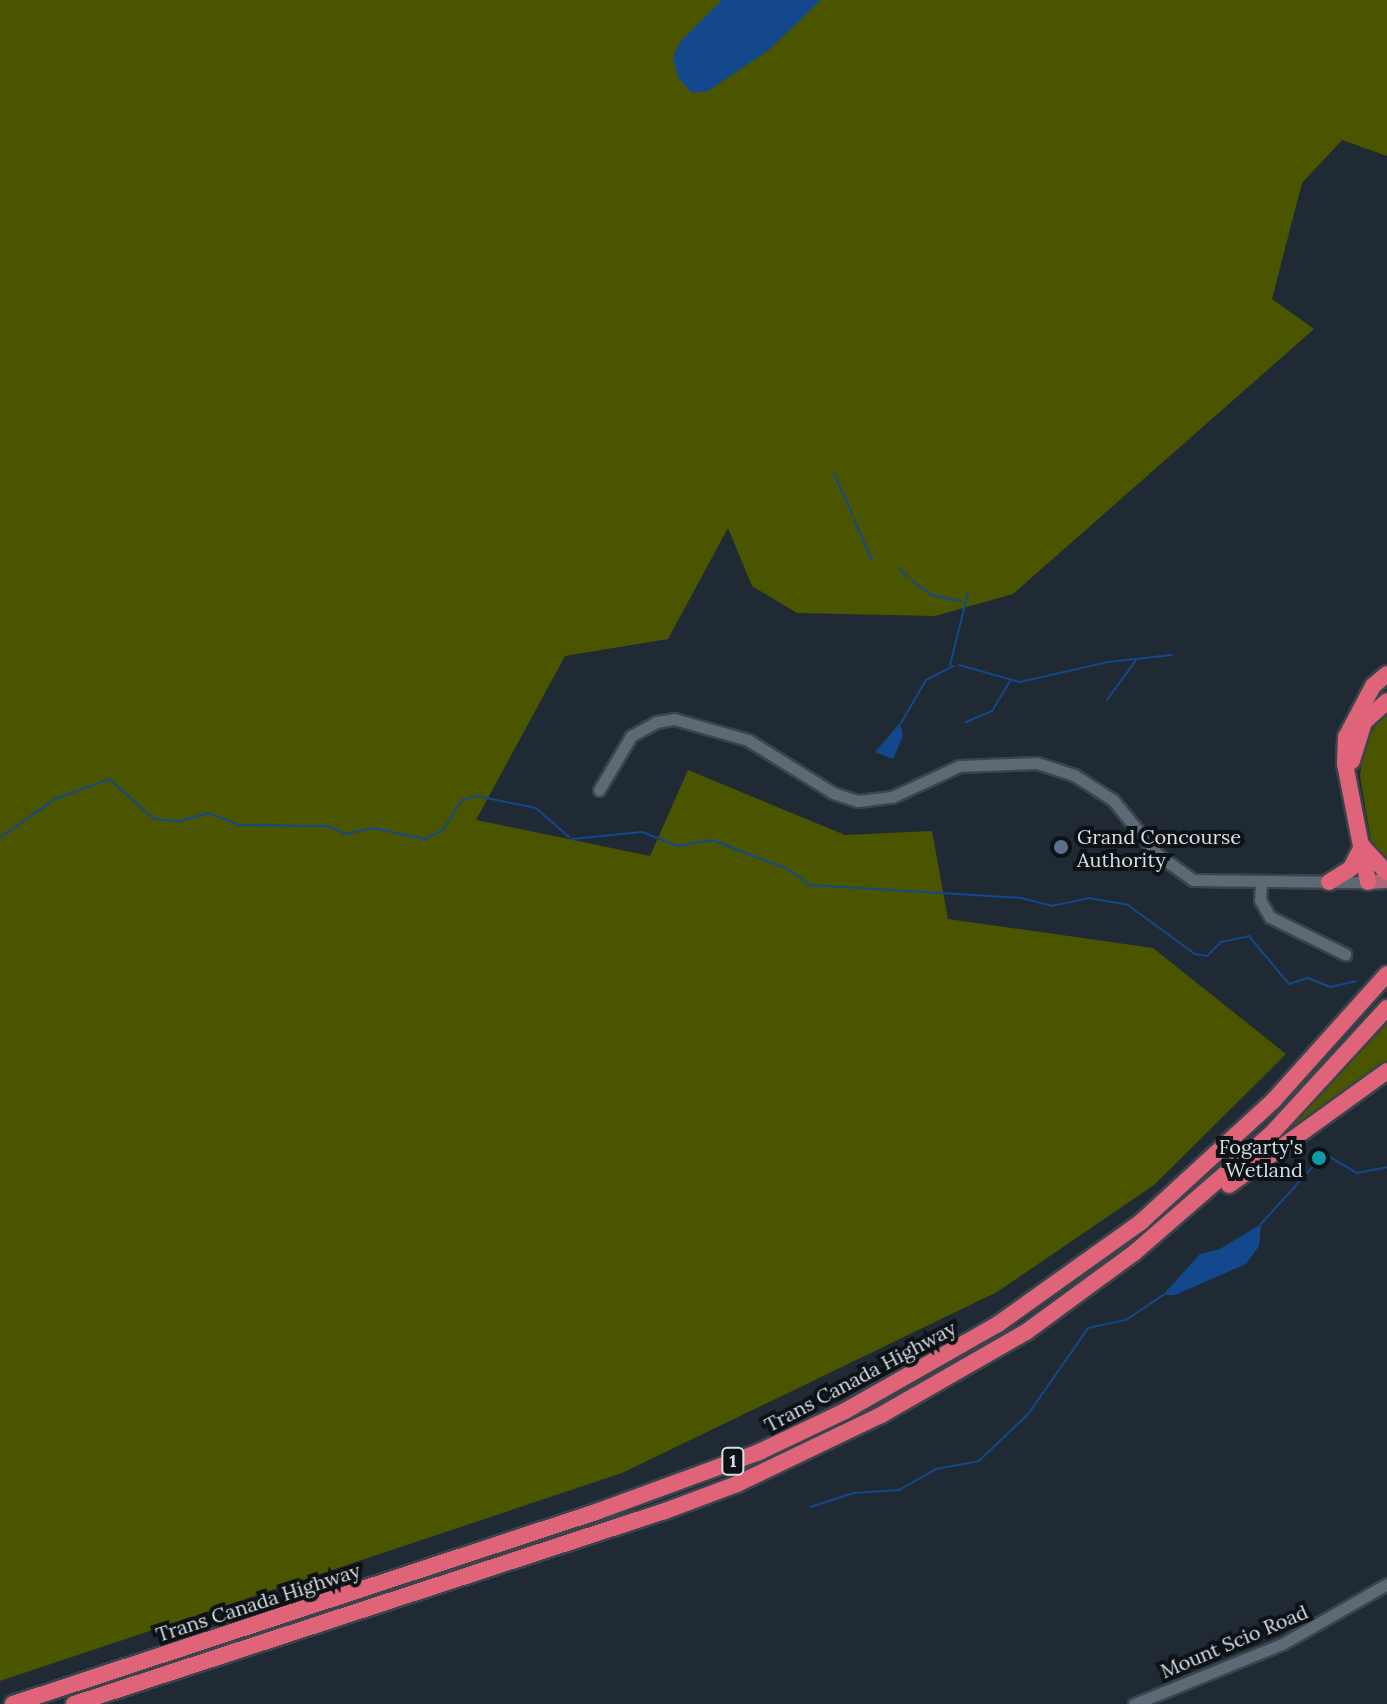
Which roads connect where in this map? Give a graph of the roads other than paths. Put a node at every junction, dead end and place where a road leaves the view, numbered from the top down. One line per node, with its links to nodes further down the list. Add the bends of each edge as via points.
1 (1387, 674): 4 (highway, via 1373,686 1349,726 1345,764)
2 (1387, 701): 4 (highway, via 1364,722 1352,752)
3 (599, 790): 10 (street, via 631,736 674,719 748,740 833,793 858,801 892,797 959,766 1037,763 1074,775 1113,800 1157,854 1185,877 1213,884)
4 (1350, 790): 5 (highway)
5 (1362, 846): 6 (highway); 8 (highway, via 1351,868); 9 (highway)
6 (1387, 873)
7 (1387, 881): 9 (main road)
8 (1329, 882): 9 (street); 10 (street)
9 (1368, 882)
10 (1261, 883): 11 (street, via 1260,900 1270,917)
11 (1345, 954)
12 (1387, 974): 17 (highway, Trans Canada Highway / 1, via 1274,1100 1141,1222 998,1324 872,1396 759,1452 596,1512)
13 (1387, 1008): 15 (highway, Trans Canada Highway / 1, via 1272,1133)
14 (1387, 1071): 15 (highway)
15 (1134, 1253): 18 (highway, Trans Canada Highway / 1, via 1026,1332 954,1375 737,1484)
16 (1387, 1584): 19 (street, Mount Scio Road, via 1282,1644)
17 (13, 1704)
18 (74, 1704)
19 (1134, 1704)

